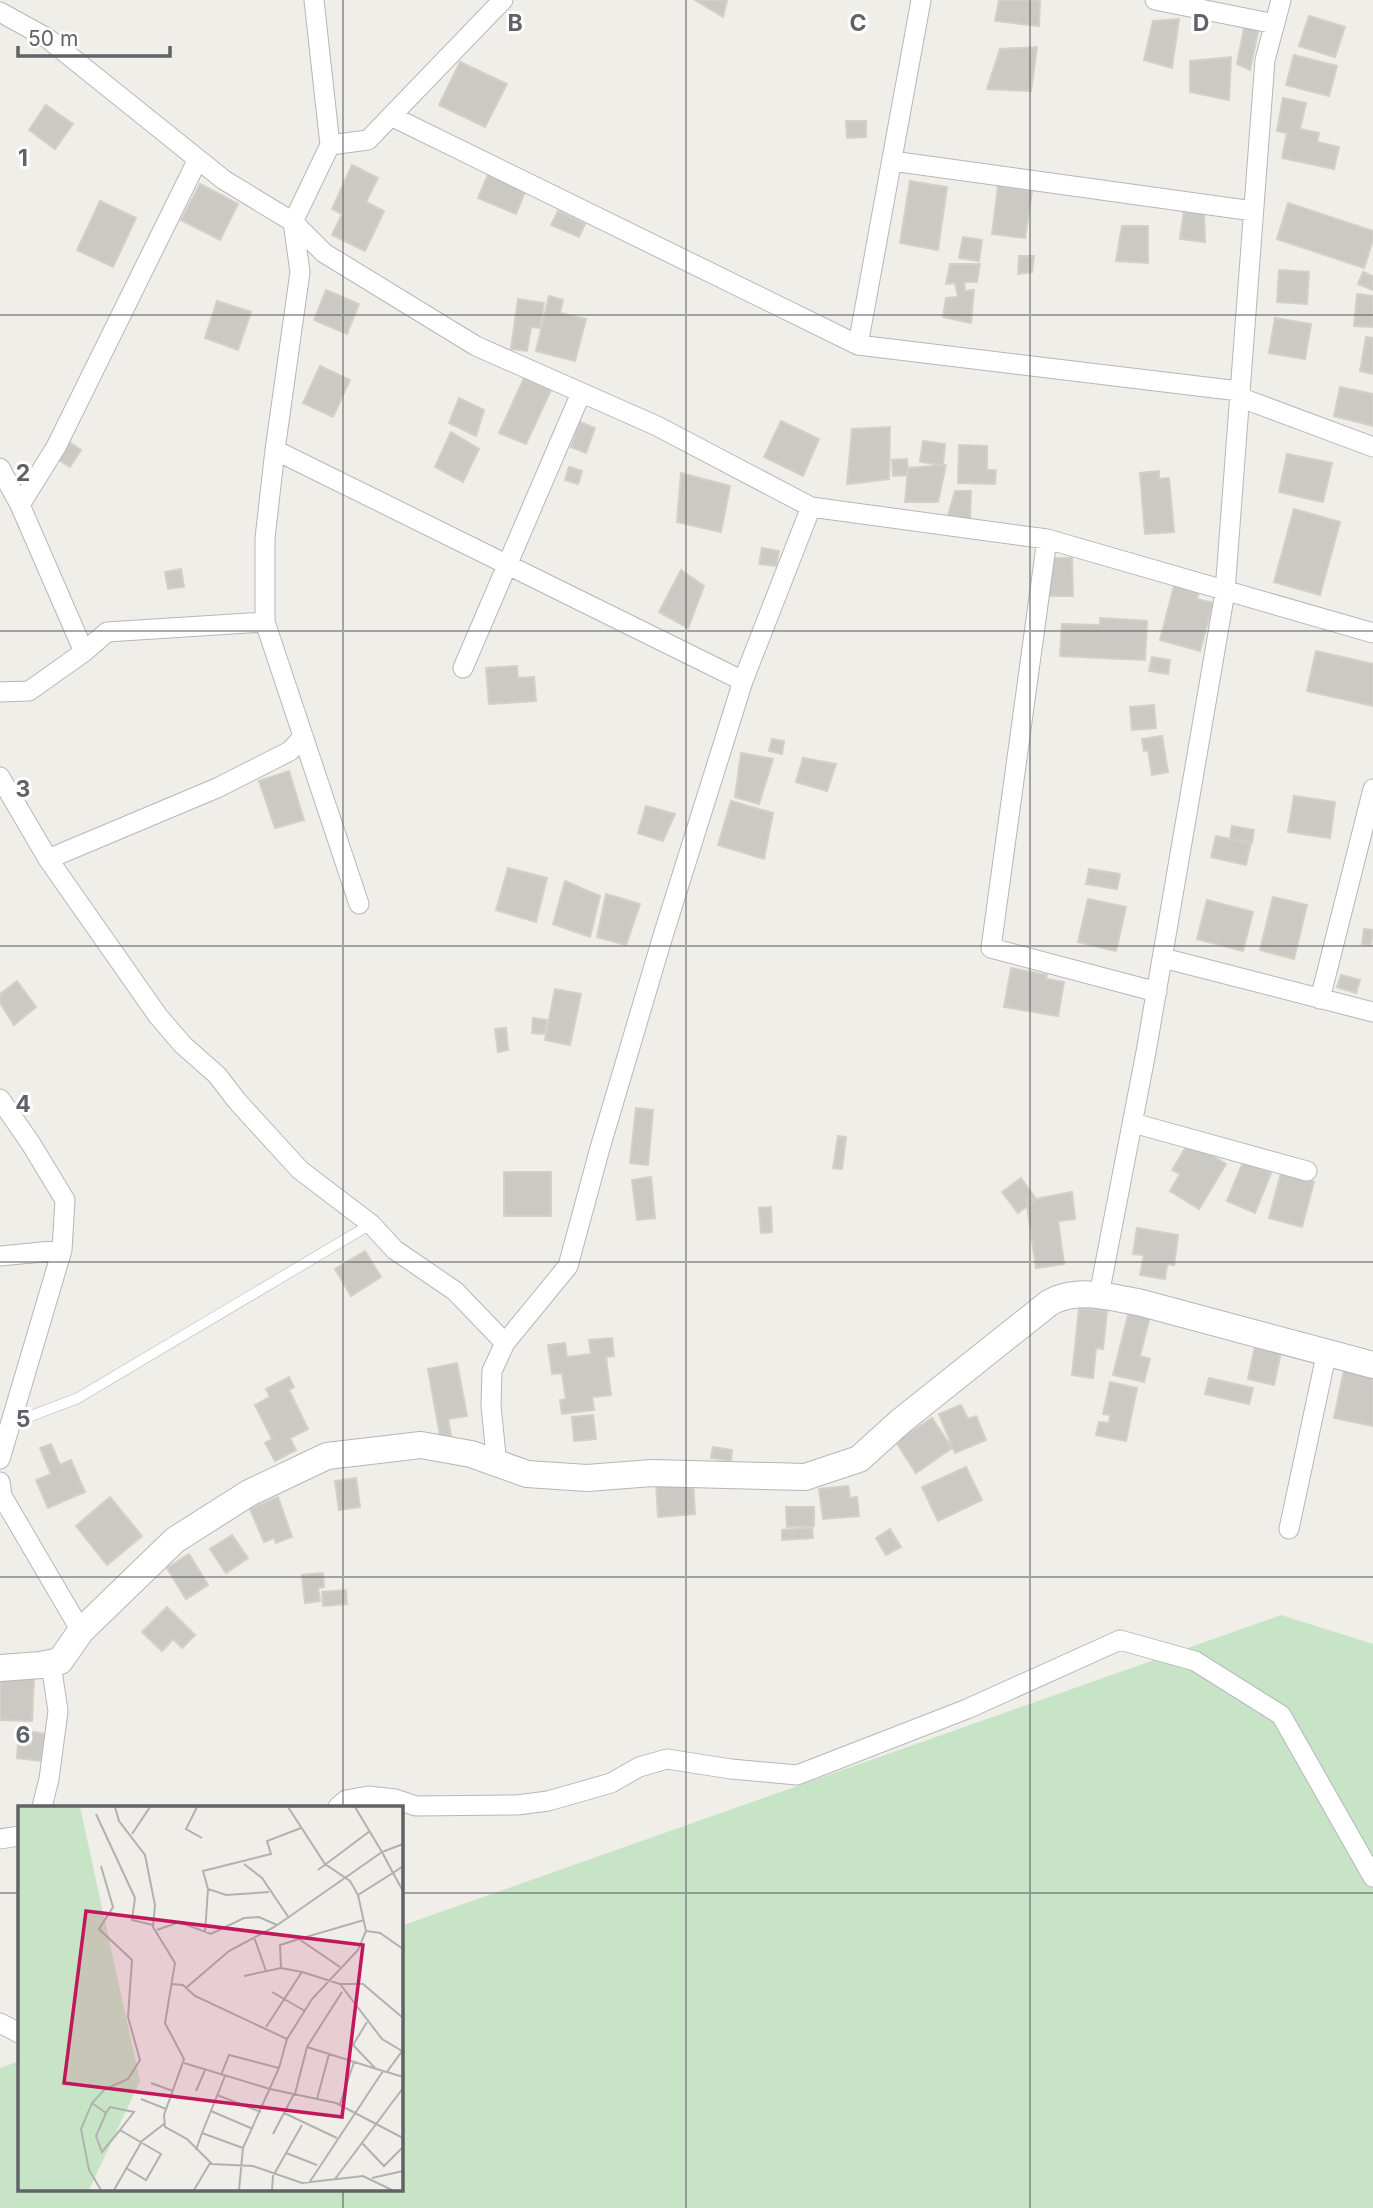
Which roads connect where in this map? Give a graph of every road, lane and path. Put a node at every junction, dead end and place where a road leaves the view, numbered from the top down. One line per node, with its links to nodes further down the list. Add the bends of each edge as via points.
1 (314, 0): 9 (street)
2 (503, 0): 8 (street)
3 (921, 0): 11 (street)
4 (1155, 0): 7 (street)
5 (1281, 0): 7 (street)
6 (0, 12): 10 (street, via 47,38)
7 (1275, 24): 12 (street, via 1265,60)
8 (391, 117): 9 (street, via 368,140); 14 (street)
9 (330, 145): 13 (street)
10 (198, 159): 13 (street); 20 (street, via 56,447)
11 (892, 161): 12 (street); 14 (street)
12 (1253, 211): 16 (street)
13 (293, 222): 15 (street, via 324,253 475,346); 18 (street, via 300,272)
14 (859, 345): 16 (street)
15 (582, 393): 21 (street, via 657,426); 23 (street)
16 (1239, 394): 17 (street); 24 (street)
17 (1373, 447)
18 (275, 450): 23 (street); 25 (street, via 265,538)
19 (0, 468): 20 (street)
20 (20, 505): 27 (street)
21 (811, 506): 22 (street); 29 (street)
22 (1047, 539): 24 (street); 37 (street, via 991,948)
23 (506, 566): 28 (street); 29 (street)
24 (1225, 592): 26 (street); 36 (street)
25 (265, 622): 27 (street, via 107,632); 31 (street)
26 (1373, 634)
27 (84, 652): 30 (street, via 29,691)
28 (463, 668)
29 (743, 681): 47 (street, via 662,939 568,1266)
30 (0, 692)
31 (303, 737): 34 (street, via 290,751 217,788); 35 (street)
32 (0, 777): 34 (street)
33 (1373, 789): 38 (street)
34 (48, 859): 43 (street, via 183,1045 217,1075 300,1170)
35 (359, 904)
36 (1163, 958): 37 (street); 38 (street)
37 (1157, 992): 41 (street)
38 (1321, 999): 39 (street)
39 (1373, 1012)
40 (0, 1099): 44 (street, via 65,1200)
41 (1133, 1123): 42 (street); 46 (street)
42 (1307, 1171)
43 (371, 1224): 47 (street, via 396,1250 455,1291); 50 (lane, via 78,1398)
44 (62, 1250): 45 (street); 50 (street)
45 (0, 1256)
46 (1099, 1295): 48 (street); 52 (street, via 1066,1294 1048,1303 859,1459 805,1477 652,1473 567,1477 527,1474)
47 (505, 1343): 52 (street, via 492,1371)
48 (1327, 1351): 49 (street); 54 (street)
49 (1373, 1365)
50 (10, 1424): 51 (street)
51 (0, 1458)
52 (497, 1465): 55 (street, via 471,1454 421,1446 327,1456 249,1493 176,1540)
53 (0, 1482): 55 (street, via 2,1496)
54 (1289, 1529)
55 (80, 1631): 56 (street, via 60,1661)
56 (51, 1664): 57 (street); 58 (street, via 58,1711)
57 (0, 1668)
58 (42, 1806)
59 (339, 1806): 62 (street, via 368,1796 416,1806 548,1801 611,1783 639,1767 667,1759 797,1775 967,1709 1120,1640 1195,1661 1281,1715)
60 (18, 1836): 61 (street)
61 (0, 1839)
62 (1373, 1877)
63 (0, 2024): 64 (street)
64 (18, 2033)

